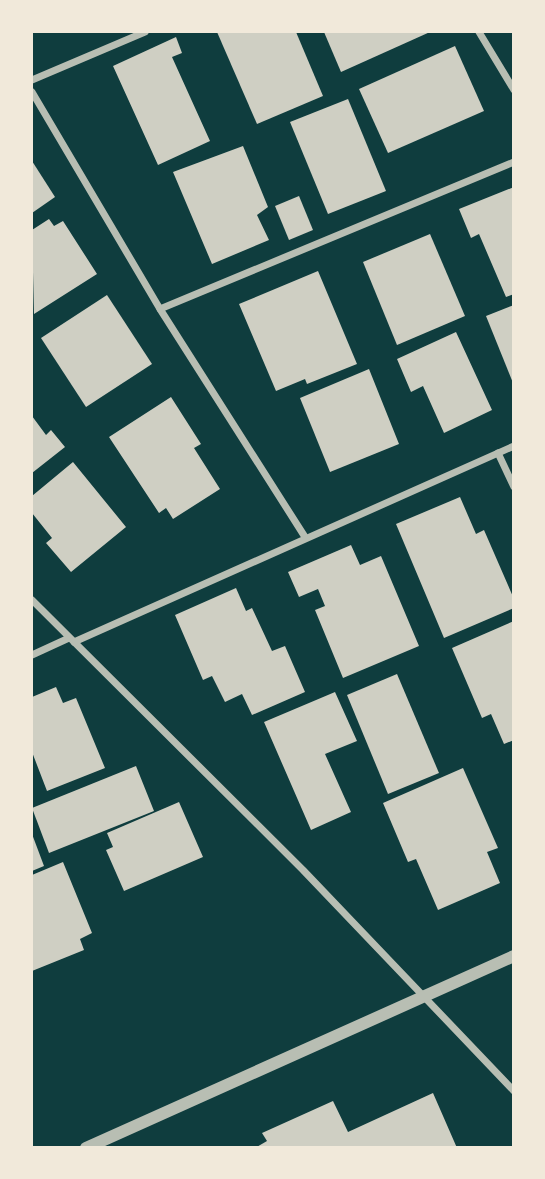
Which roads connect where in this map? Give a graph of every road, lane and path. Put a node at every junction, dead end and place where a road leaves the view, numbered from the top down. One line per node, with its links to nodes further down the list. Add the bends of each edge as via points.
1 (145, 32): 3 (street)
2 (479, 32): 4 (street)
3 (32, 80)
4 (513, 90)
5 (32, 92): 7 (street)
6 (513, 162): 7 (street)
7 (160, 309): 11 (street)
8 (513, 446): 9 (street)
9 (498, 453): 10 (street); 11 (street)
10 (513, 487)
11 (305, 537): 13 (street)
12 (32, 600): 13 (street)
13 (71, 640): 14 (street); 16 (street)
14 (32, 655)
15 (513, 956): 16 (street)
16 (425, 997): 17 (street); 18 (street)
17 (513, 1091)
18 (86, 1147)

